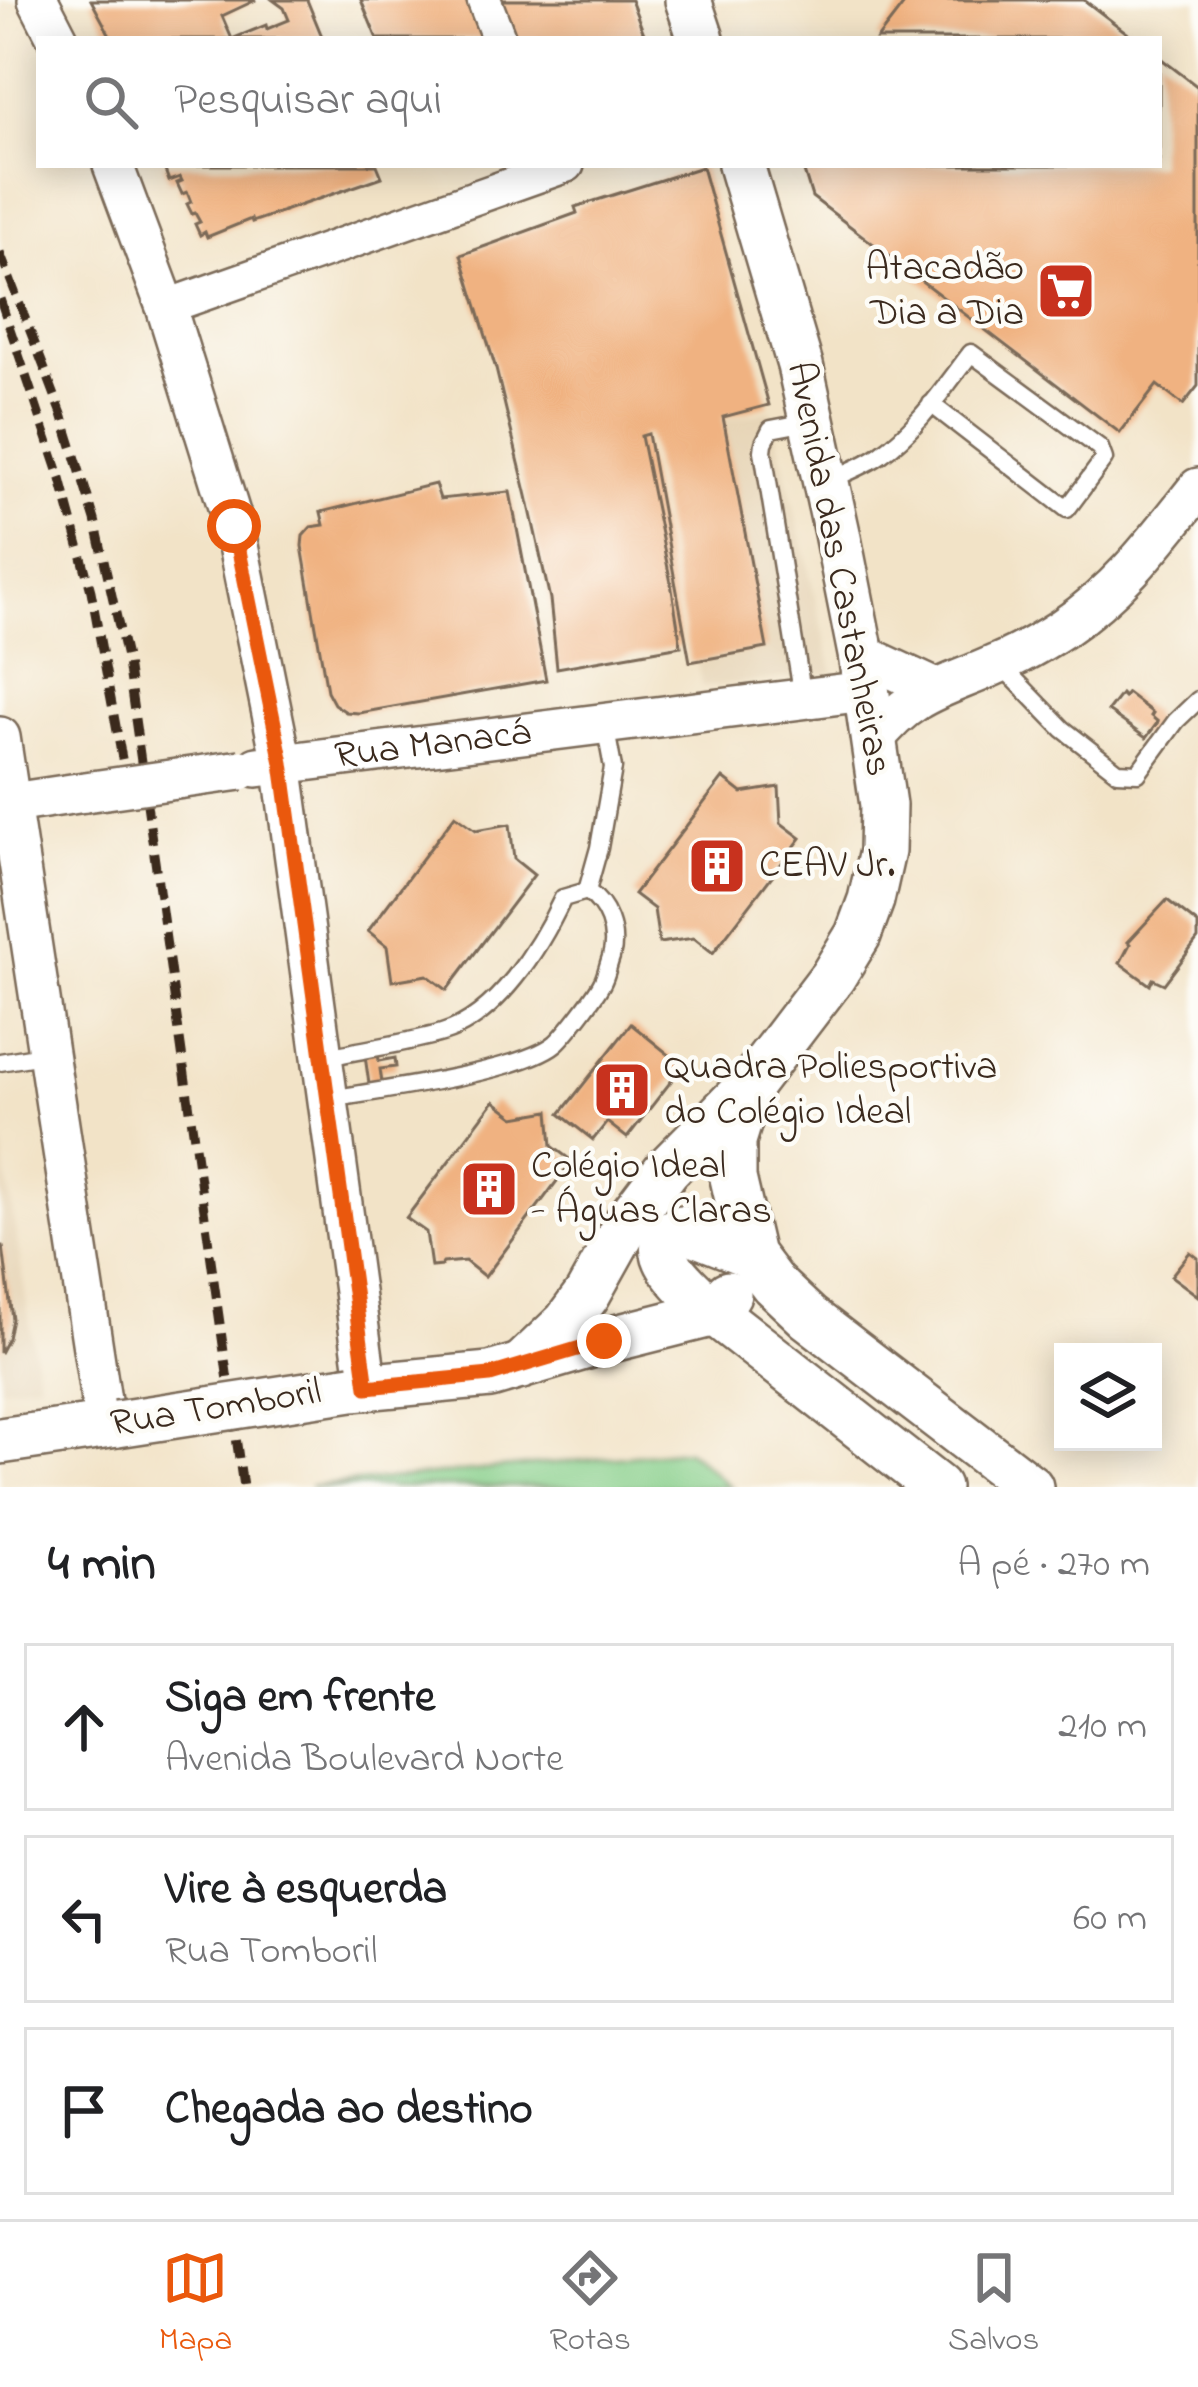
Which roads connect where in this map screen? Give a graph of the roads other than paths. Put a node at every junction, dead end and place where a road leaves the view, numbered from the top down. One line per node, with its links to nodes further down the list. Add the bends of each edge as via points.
1 (38, 0): 4 (street)
2 (484, 0): 5 (street)
3 (688, 0): 6 (main road)
4 (56, 36)
5 (499, 36)
6 (700, 36)
7 (114, 168): 10 (street)
8 (553, 168): 10 (street)
9 (742, 168): 12 (main road, Avenida das Castanheiras)
10 (166, 308): 23 (street, via 234,526)
11 (931, 404): 11 (lane, via 971,352 1100,448 1104,459 1067,509); 13 (lane, via 880,455)
12 (813, 421): 13 (main road, Avenida das Castanheiras); 18 (lane, via 771,429 763,451)
13 (825, 481): 16 (main road, Avenida das Castanheiras)
14 (1198, 488): 15 (street, via 1142,560 1097,601)
15 (999, 664): 17 (street); 19 (lane, via 1118,772 1138,773)
16 (863, 673): 17 (street); 18 (street, Rua Manacá); 22 (main road, Avenida das Castanheiras)
17 (934, 688): 22 (street)
18 (803, 699): 20 (street, Rua Manacá)
19 (1198, 700)
20 (605, 725): 23 (street, Rua Manacá); 25 (lane, via 613,768)
21 (0, 737): 24 (street)
22 (873, 741): 29 (main road, Avenida das Castanheiras, via 883,805 871,900 833,976)
23 (282, 763): 24 (street, Rua Manacá, bridge); 27 (street)
24 (6, 804): 26 (street)
25 (587, 891): 27 (lane, via 563,898 536,947 475,1017 446,1032); 30 (lane, via 607,912 614,947 602,983 556,1043 487,1070)
26 (49, 1054): 28 (lane); 35 (street)
27 (324, 1058): 30 (street)
28 (0, 1062)
29 (749, 1086): 31 (main road, Avenida das Castanheiras, via 733,1178); 33 (main road, Avenida das Castanheiras, via 668,1169 567,1322)
30 (329, 1099): 34 (street)
31 (751, 1255): 32 (main road); 32 (main road, via 682,1228 664,1239 665,1258); 38 (main road, Avenida das Castanheiras, via 808,1317)
32 (716, 1313): 33 (main road, Rua Tomboril); 37 (main road)
33 (520, 1366): 34 (main road, Rua Tomboril)
34 (360, 1387): 35 (main road, Rua Tomboril, bridge)
35 (111, 1425): 36 (main road, Rua Tomboril)
36 (0, 1441)
37 (938, 1487)
38 (1030, 1487)

